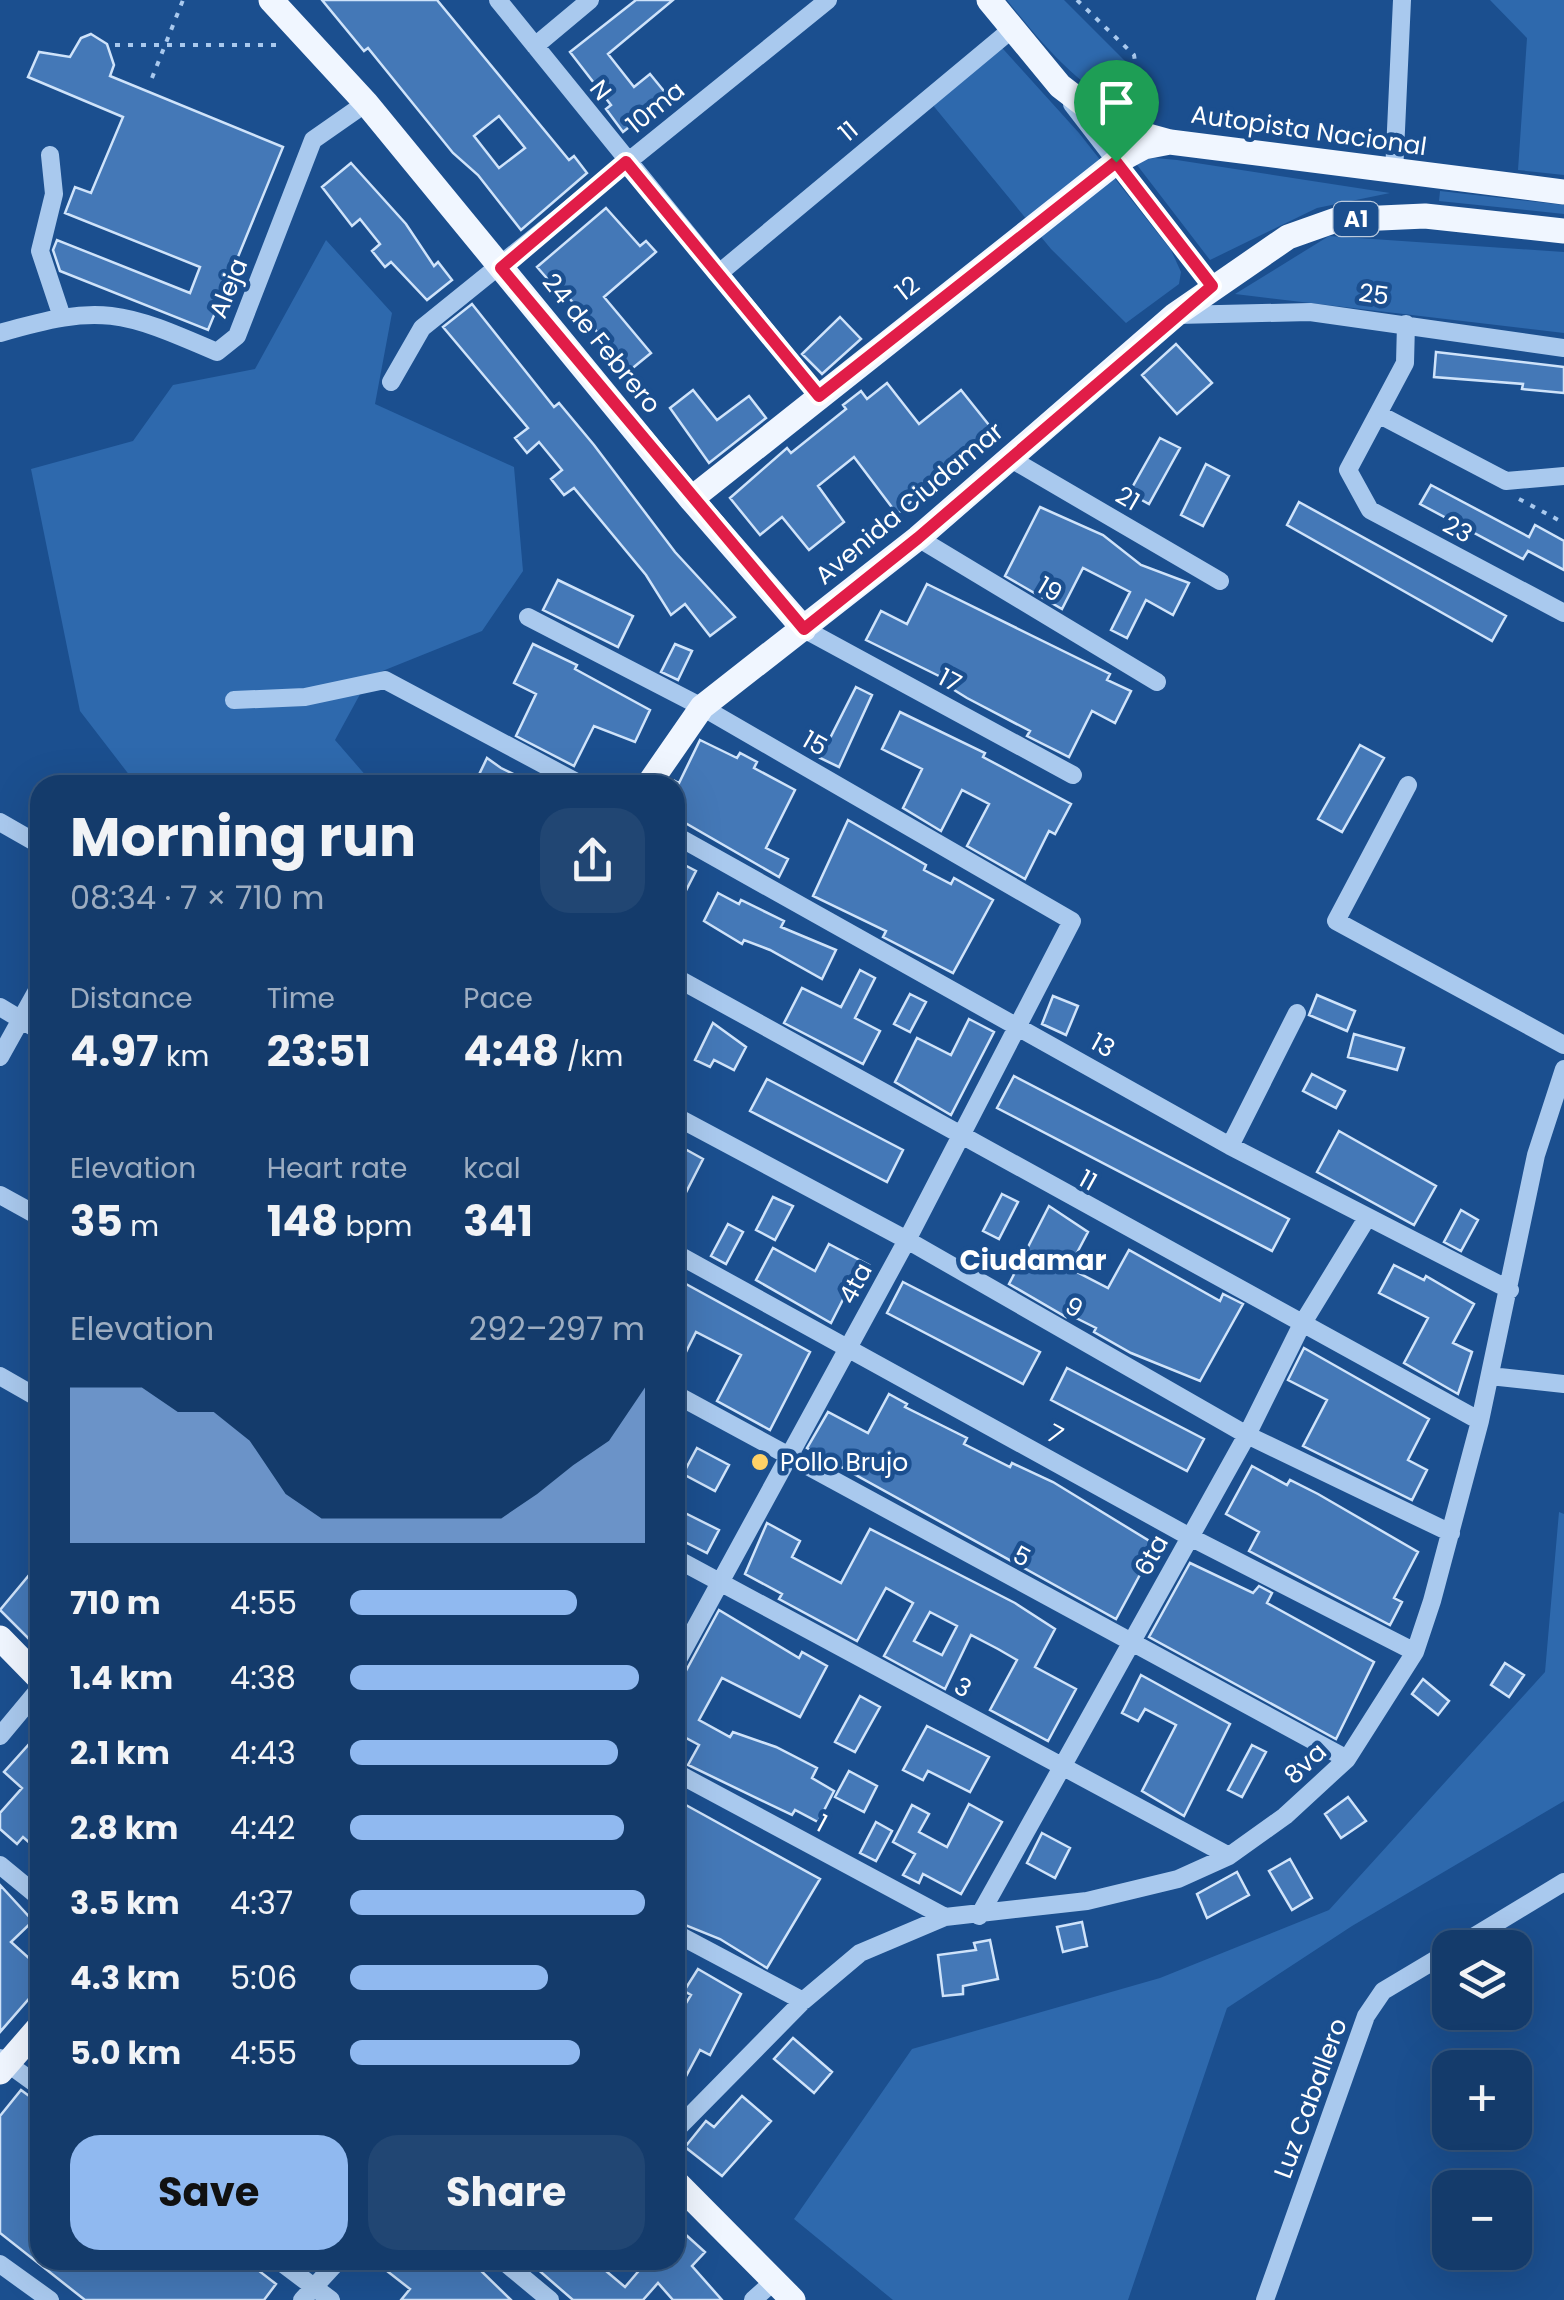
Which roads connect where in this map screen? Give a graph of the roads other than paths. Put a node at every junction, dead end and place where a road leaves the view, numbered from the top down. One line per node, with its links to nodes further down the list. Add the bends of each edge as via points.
1 (498, 0): 8 (street, N)
2 (590, 0): 8 (street)
3 (828, 0): 13 (street, 10ma)
4 (989, 0): 7 (main road, Autopista Nacional)
5 (1402, 0): 15 (street)
6 (269, 2): 10 (main road, 24 de Febrero)
7 (1012, 28): 9 (main road, Autopista Nacional); 19 (street, 11)
8 (535, 46): 13 (street, N)
9 (1060, 86): 11 (main road, Autopista Nacional / A1, via 1112,126); 14 (street)
10 (366, 103): 18 (main road, 24 de Febrero); 22 (street, Aleja, via 313,140 237,336 217,352 136,318)
11 (1158, 138): 14 (main road, 12); 15 (main road, Autopista Nacional / A1)
12 (50, 156): 22 (street, via 54,194 40,251)
13 (626, 162): 18 (street, 10ma); 19 (street, N)
14 (1116, 162): 20 (street); 27 (main road, 12)
15 (1394, 173): 16 (main road, Autopista Nacional / A1)
16 (1564, 192)
17 (1564, 231): 20 (main road, A1, via 1425,216 1336,220 1288,237)
18 (501, 268): 26 (street, 10ma, via 422,328); 31 (main road, 24 de Febrero)
19 (718, 274): 27 (street, N)
20 (1212, 286): 21 (main road, A1)
21 (1175, 315): 23 (street, 25, via 1310,312); 29 (main road, Avenida Ciudamar)
22 (62, 316): 24 (street, Aleja)
23 (1406, 324): 25 (street, 25); 28 (street, via 1405,363)
24 (0, 333)
25 (1564, 348)
26 (391, 382)
27 (819, 396): 31 (main road, 12)
28 (1378, 414): 30 (street, via 1506,481); 34 (street, 23, via 1348,470 1370,510)
29 (1011, 459): 32 (main road, Avenida Ciudamar); 33 (street, 21)
30 (1564, 476)
31 (691, 499): 36 (main road, 24 de Febrero)
32 (918, 538): 36 (main road, Avenida Ciudamar); 37 (street, 19)
33 (1220, 581)
34 (1564, 613)
35 (528, 618): 39 (street, 15)
36 (804, 629): 39 (main road, Avenida Ciudamar); 42 (street, 17)
37 (1156, 682)
38 (234, 700): 40 (street, via 304,697 385,680)
39 (702, 707): 41 (main road, Avenida Ciudamar); 47 (street, 15)
40 (563, 775)
41 (655, 775)
42 (1073, 775)
43 (1408, 785): 55 (street, via 1336,921)
44 (0, 822): 45 (street)
45 (30, 838)
46 (685, 841): 54 (street, 13)
47 (1072, 921): 54 (street, 4ta)
48 (685, 983): 59 (street, 11)
49 (30, 1002): 52 (street)
50 (0, 1008): 52 (street)
51 (1296, 1013): 60 (street)
52 (20, 1019): 53 (street); 56 (street)
53 (30, 1024)
54 (1020, 1027): 59 (street, 4ta); 60 (street, 13)
55 (1564, 1045)
56 (0, 1058)
57 (1564, 1069): 66 (street, 8va, via 1536,1156)
58 (685, 1121): 64 (street, 9)
59 (960, 1138): 64 (street, 4ta); 67 (street, 11)
60 (1230, 1146): 63 (street, 13)
61 (0, 1195): 62 (street)
62 (30, 1212)
63 (1367, 1218): 66 (street, 13); 67 (street, 6ta)
64 (907, 1240): 68 (street, 4ta); 75 (street, 9)
65 (685, 1258): 68 (street, 7)
66 (1510, 1290): 70 (street, 8va)
67 (1301, 1326): 74 (street, 11); 75 (street, 6ta)
68 (848, 1348): 76 (street, 4ta); 78 (street, 7)
69 (0, 1376): 72 (street)
70 (1490, 1376): 71 (street); 74 (street, 8va)
71 (1564, 1384)
72 (30, 1393)
73 (685, 1400): 76 (street, 5)
74 (1480, 1422): 77 (street, 8va)
75 (1247, 1435): 77 (street, 9); 78 (street, 6ta)
76 (786, 1457): 80 (street, 4ta); 82 (street, 5)
77 (1452, 1534): 84 (street, 8va)
78 (1190, 1537): 82 (street, 6ta); 84 (street, 7)
79 (685, 1563): 80 (street, 3)
80 (720, 1582): 83 (street, 4ta); 89 (street, 3)
81 (0, 1638): 85 (main road)
82 (1131, 1643): 88 (street, 5); 89 (street, 6ta)
83 (685, 1647)
84 (1415, 1652): 88 (street, 8va)
85 (30, 1669)
86 (30, 1700): 87 (street)
87 (0, 1736)
88 (1347, 1759): 91 (street, 8va)
89 (1062, 1770): 91 (street, 3); 95 (street, 6ta)
90 (685, 1777): 96 (street, 1)
91 (1229, 1856): 95 (street, 8va, via 1178,1879 1087,1901)
92 (0, 1866): 94 (street)
93 (1564, 1882): 97 (street, Luz Caballero)
94 (30, 1890)
95 (978, 1916): 96 (street, 8va)
96 (944, 1917): 100 (street, 8va, via 860,1953)
97 (1484, 1930)
98 (685, 1938): 100 (street)
99 (1432, 1962): 116 (street, Luz Caballero, via 1383,1991 1366,2016)
100 (803, 2000): 104 (street, 8va)
101 (30, 2036): 102 (main road)
102 (3, 2064): 103 (street)
103 (30, 2081)
104 (685, 2121)
105 (685, 2190): 110 (main road)
106 (0, 2264): 112 (street)
107 (287, 2270): 111 (street)
108 (330, 2270): 111 (street)
109 (514, 2270): 114 (street)
110 (784, 2291): 115 (street)
111 (308, 2293): 113 (street)
112 (50, 2300)
113 (330, 2300)
114 (550, 2300)
115 (753, 2300)
116 (1264, 2300)

